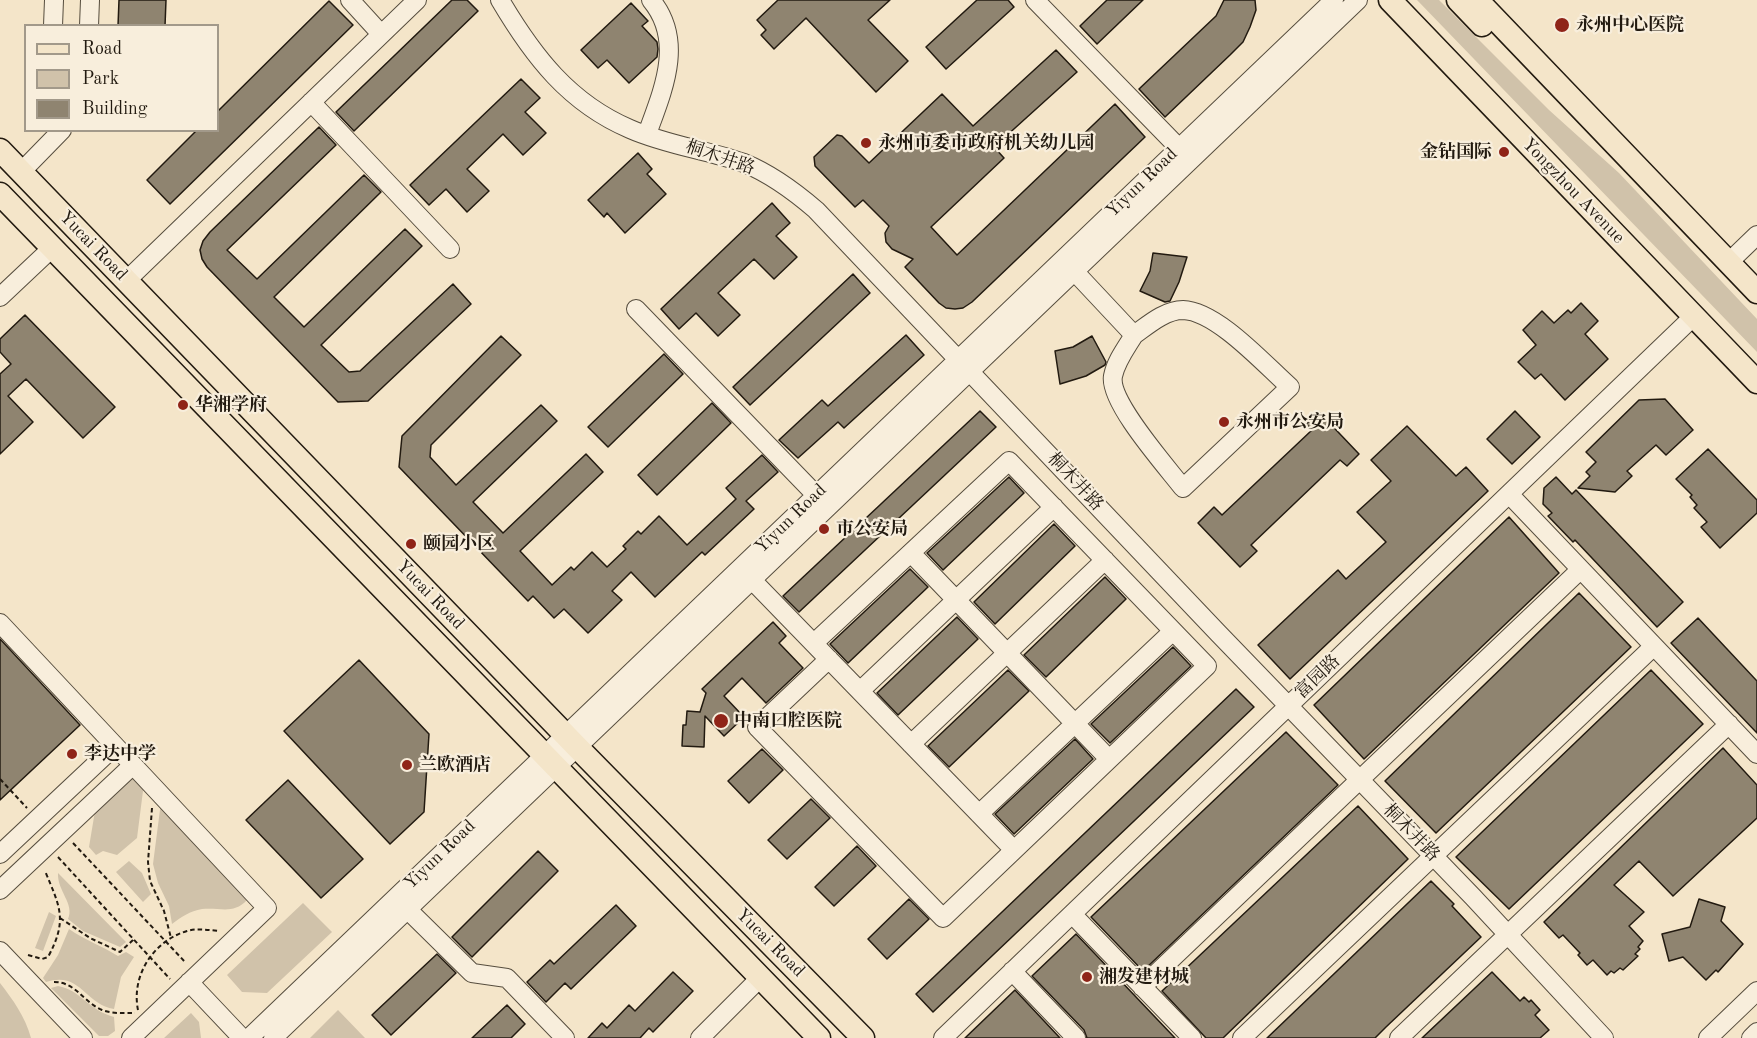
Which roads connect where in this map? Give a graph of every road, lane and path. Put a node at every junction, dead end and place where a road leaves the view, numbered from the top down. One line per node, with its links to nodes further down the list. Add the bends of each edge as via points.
1 (54, 0): 13 (street)
2 (90, 0): 14 (street)
3 (350, 0): 15 (street)
4 (417, 0): 15 (street)
5 (500, 0): 19 (street, 桐木井路, via 550,73 584,103 630,129)
6 (651, 0): 19 (street, via 668,32 670,55 666,80)
7 (1035, 0): 20 (street)
8 (1334, 0): 20 (street, Yiyun Road)
9 (1358, 0): 27 (street, Yiyun Road)
10 (1390, 0): 32 (main road, Yongzhou Avenue)
11 (1458, 0): 17 (main road, via 1560,108)
12 (1477, 0): 17 (main road)
13 (53, 24)
14 (89, 24)
15 (381, 34): 16 (street)
16 (311, 102): 25 (street); 28 (street)
17 (1601, 130): 26 (main road)
18 (59, 132): 21 (street)
19 (647, 134): 34 (street, 桐木井路, via 745,164 783,182 816,210)
20 (1179, 148): 34 (street, Yiyun Road)
21 (8, 163): 28 (main road, Yucai Road)
22 (0, 194): 24 (main road, Yucai Road)
23 (1757, 235): 26 (street)
24 (52, 248): 30 (street); 51 (main road, Yucai Road)
25 (450, 249)
26 (1729, 262): 29 (main road)
27 (1074, 272): 33 (street); 34 (street, Yiyun Road)
28 (126, 281): 50 (main road, Yucai Road)
29 (1754, 282)
30 (0, 297)
31 (636, 309): 37 (street)
32 (1694, 316): 35 (main road, Yongzhou Avenue); 36 (street, 富园路)
33 (1134, 335): 33 (street, via 1112,378 1116,397 1183,488 1290,387 1219,324 1203,315 1182,310 1158,318)
34 (965, 365): 37 (street, Yiyun Road); 42 (street, Yiyun Road); 53 (street, 桐木井路)
35 (1757, 382)
36 (1509, 494): 41 (street); 53 (street, 富园路)
37 (816, 495): 56 (street, Yiyun Road)
38 (1054, 507): 39 (street, via 1009,461); 40 (street); 43 (street)
39 (911, 553): 43 (street); 46 (street)
40 (1105, 560): 45 (street); 48 (street)
41 (1581, 570): 47 (street); 64 (street)
42 (752, 579): 46 (street); 56 (street, Yiyun Road)
43 (956, 600): 48 (street); 52 (street)
44 (0, 623): 58 (street)
45 (1173, 631): 54 (street); 60 (street, via 1207,666)
46 (814, 643): 49 (street)
47 (1654, 646): 55 (street); 74 (street)
48 (1007, 653): 54 (street); 57 (street)
49 (829, 659): 52 (street); 72 (street, via 757,727 943,918)
50 (492, 660): 51 (main road); 56 (main road, Yucai Road)
51 (471, 680): 61 (main road, Yucai Road)
52 (860, 691): 57 (street)
53 (1288, 706): 64 (street, 桐木井路); 77 (street, 富园路)
54 (1075, 723): 60 (street); 66 (street)
55 (1729, 724): 59 (street); 79 (street)
56 (571, 741): 61 (street, Yiyun Road); 68 (main road, Yucai Road)
57 (911, 744): 66 (street)
58 (115, 746): 62 (street); 67 (street)
59 (1757, 754)
60 (1109, 759): 72 (street)
61 (549, 762): 70 (main road, Yucai Road); 76 (street, Yiyun Road); 97 (street, Yiyun Road)
62 (133, 765): 65 (street); 69 (street)
63 (0, 779): 67 (path)
64 (1359, 780): 74 (street, 桐木井路); 90 (street)
65 (153, 787): 80 (path, via 149,872); 81 (street, via 267,908)
66 (979, 814): 72 (street)
67 (38, 819): 73 (street)
68 (649, 821): 70 (main road); 102 (main road, Yucai Road)
69 (63, 831): 71 (street); 83 (path)
70 (627, 842): 88 (main road, Yucai Road)
71 (43, 850): 75 (street); 78 (path, via 60,905); 82 (path)
72 (1014, 850)
73 (0, 854)
74 (1433, 856): 79 (street, 桐木井路); 106 (street)
75 (0, 890)
76 (407, 909): 98 (street, Yiyun Road); 99 (street, via 472,973 507,978)
77 (1072, 914): 87 (street, 富园路); 90 (street)
78 (60, 918): 82 (path, via 120,952); 85 (path, via 48,957)
79 (1508, 935): 107 (street); 108 (street, 桐木井路)
80 (171, 938): 81 (path, via 201,929); 83 (path)
81 (236, 938): 89 (street)
82 (134, 939): 86 (path)
83 (166, 942): 86 (path); 89 (path)
84 (0, 951): 91 (street)
85 (26, 955)
86 (150, 957): 89 (path); 91 (path, via 137,983 138,1013 102,1010 63,982 54,982)
87 (1012, 971): 103 (street, 富园路); 104 (street)
88 (760, 978): 100 (street); 101 (main road, Yucai Road)
89 (189, 982): 95 (street); 96 (street)
90 (1142, 987): 105 (street)
91 (39, 991): 94 (street)
92 (1757, 991): 109 (street)
93 (1757, 1032): 110 (street)
94 (83, 1038)
95 (131, 1038)
96 (242, 1038)
97 (249, 1038)
98 (273, 1038)
99 (566, 1038)
100 (700, 1038)
101 (819, 1038)
102 (863, 1038)
103 (943, 1038)
104 (1076, 1038)
105 (1192, 1038)
106 (1242, 1038)
107 (1399, 1038)
108 (1605, 1038)
109 (1708, 1038)
110 (1750, 1038)

